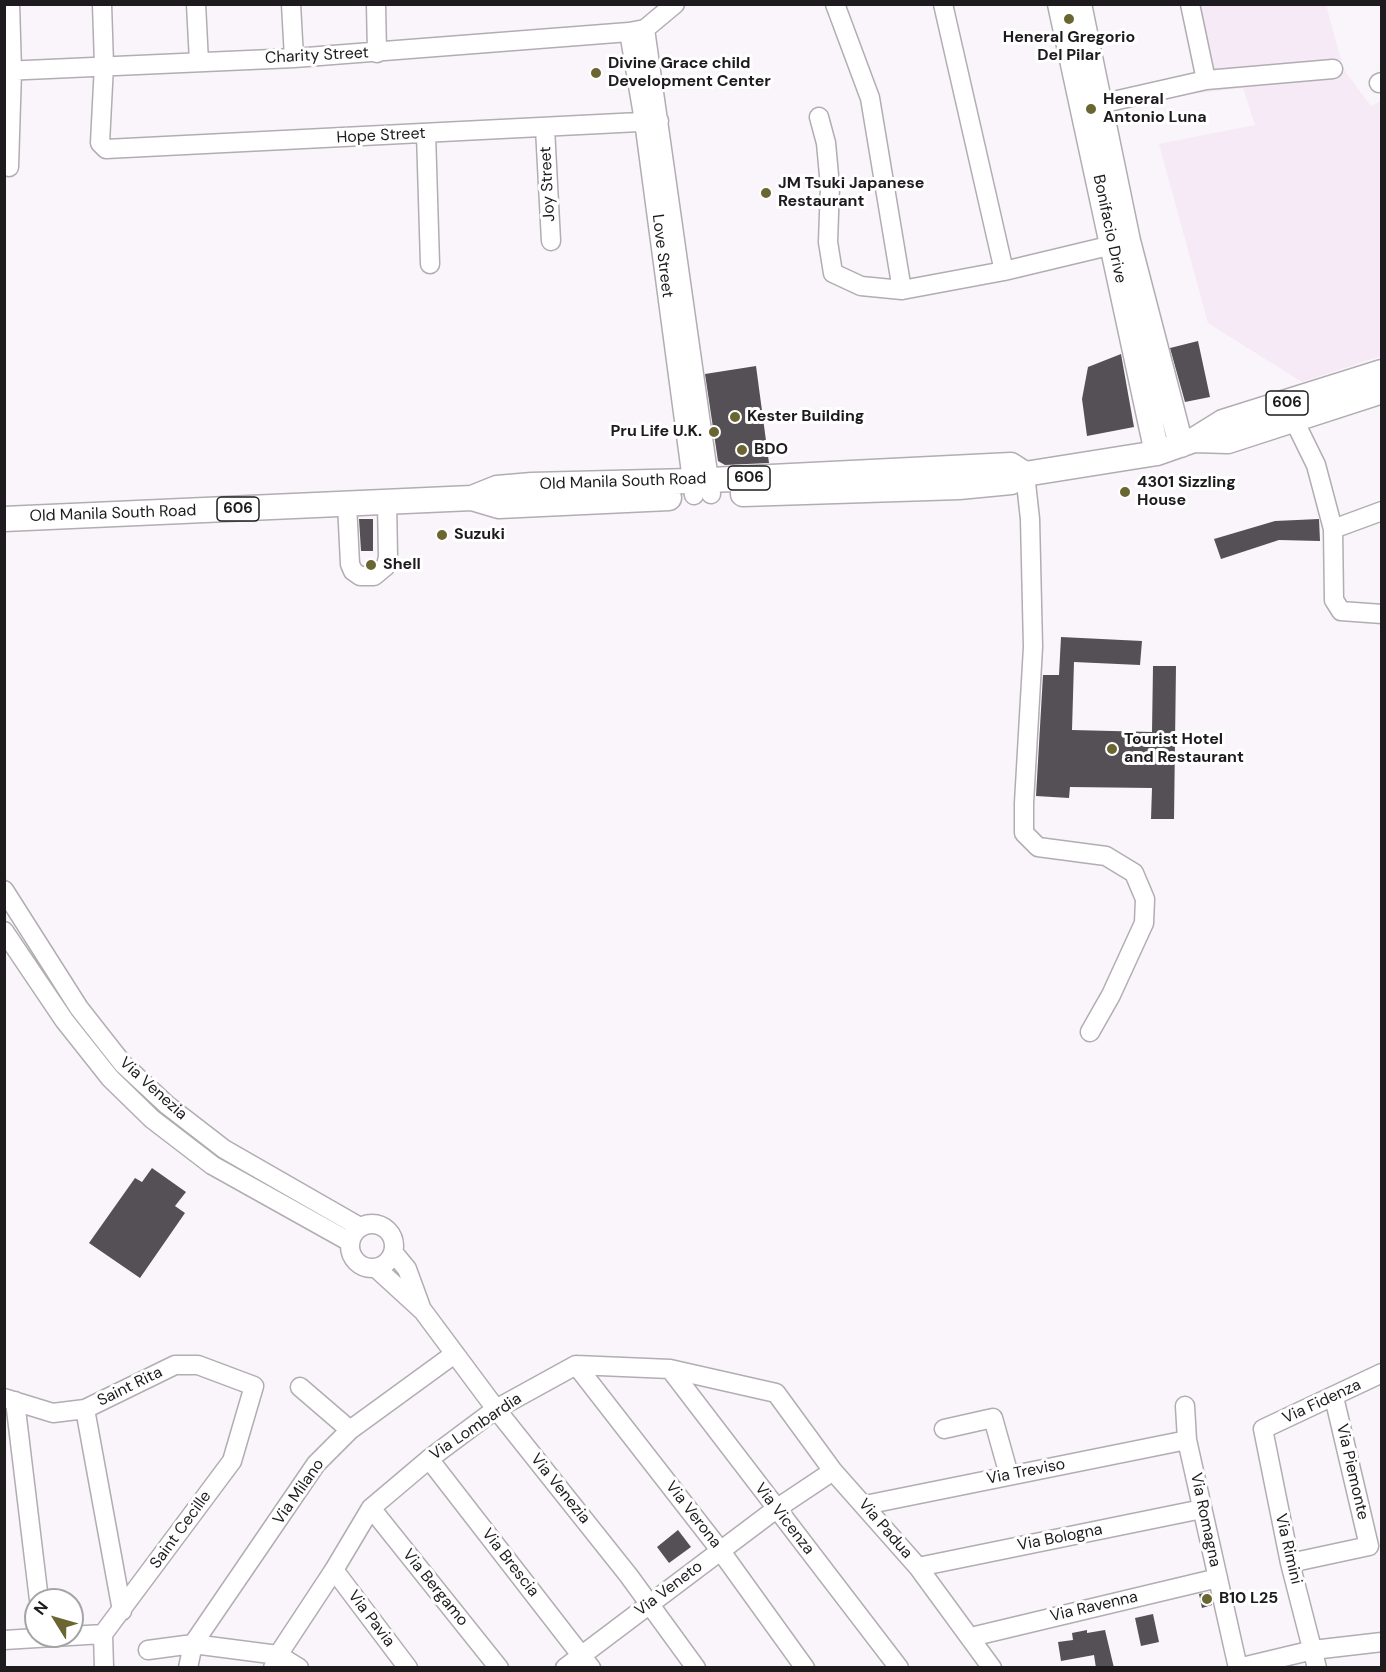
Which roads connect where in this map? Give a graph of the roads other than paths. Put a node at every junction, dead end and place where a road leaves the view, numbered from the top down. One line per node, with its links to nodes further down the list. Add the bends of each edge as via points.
1 (10, 4): 18 (street)
2 (102, 4): 16 (street)
3 (196, 4): 15 (street)
4 (291, 4): 14 (street)
5 (376, 4): 13 (street)
6 (675, 4): 12 (street)
7 (835, 4): 30 (street, via 870,98)
8 (943, 4): 29 (street)
9 (1060, 4): 27 (main road, Bonifacio Drive)
10 (1078, 4): 20 (main road, Bonifacio Drive)
11 (1190, 4): 19 (street)
12 (637, 31): 13 (street, Charity Street); 22 (street, Love Street)
13 (377, 53): 14 (street, Charity Street)
14 (294, 58): 15 (street, Charity Street)
15 (199, 62): 16 (street, Charity Street)
16 (104, 65): 18 (street, Charity Street); 24 (street, Hope Street, via 102,146 106,149)
17 (1333, 69): 19 (street)
18 (8, 71): 25 (street)
19 (1206, 80): 20 (street)
20 (1100, 104): 27 (main road, Bonifacio Drive)
21 (819, 117): 30 (street, via 830,186 828,242 833,273 861,286)
22 (652, 121): 23 (street, Hope Street); 37 (street, Love Street)
23 (545, 128): 24 (street, Hope Street); 26 (street, Joy Street)
24 (426, 133): 28 (street)
25 (9, 167)
26 (551, 241)
27 (1120, 243): 29 (street); 34 (main road, Bonifacio Drive); 35 (main road, Bonifacio Drive)
28 (430, 264)
29 (1004, 271): 30 (street)
30 (902, 290)
31 (1382, 372): 33 (main road, 606)
32 (1382, 391): 33 (main road, 606)
33 (1290, 411): 34 (main road, 606, via 1223,422); 42 (street, via 1316,465)
34 (1188, 443): 35 (main road, 606)
35 (1157, 453): 36 (main road, Old Manila South Road / 606)
36 (1025, 474): 37 (main road, Old Manila South Road / 606, via 1011,482 959,487); 46 (street, via 1033,647 1024,833 1038,847 1106,855 1134,873 1145,899 1143,923)
37 (701, 488): 38 (main road, Old Manila South Road / 606, via 499,506 472,498)
38 (387, 502): 39 (main road, Old Manila South Road / 606); 39 (street, via 386,566 374,576 360,576 350,564)
39 (347, 504): 41 (main road, Old Manila South Road / 606)
40 (1382, 511): 42 (street)
41 (4, 519)
42 (1333, 529): 43 (street, via 1334,600 1341,611)
43 (1382, 614)
44 (4, 890): 47 (street, Via Venezia, via 79,1008 123,1064 167,1105 224,1149)
45 (4, 931): 47 (street, Via Venezia, via 71,1029 110,1078 152,1119 212,1165)
46 (1090, 1032)
47 (355, 1235): 48 (street, via 375,1225 388,1231); 49 (street, via 352,1256 362,1266)
48 (393, 1252): 49 (street, via 387,1262); 50 (street, via 407,1269)
49 (376, 1268): 50 (street)
50 (423, 1311): 51 (street, Via Venezia)
51 (453, 1355): 61 (street, Via Venezia); 64 (street, Via Milano)
52 (576, 1365): 53 (street); 61 (street, Via Lombardia); 73 (street, Via Verona)
53 (670, 1369): 67 (street, Via Padua, via 776,1393); 71 (street, Via Vicenza)
54 (1382, 1373): 57 (street, Via Fidenza)
55 (254, 1386): 60 (street, Saint Rita, via 198,1365 175,1365); 80 (street, Saint Cecille, via 232,1461)
56 (300, 1388): 64 (street)
57 (1334, 1397): 63 (street, Via Fidenza); 74 (street, Via Piemonte, via 1369,1546)
58 (10, 1400): 60 (street, Saint Rita, via 53,1413); 78 (street)
59 (1185, 1407): 65 (street, Via Romagna)
60 (85, 1409): 80 (street)
61 (496, 1409): 66 (street, Via Lombardia); 79 (street, Via Venezia)
62 (944, 1429): 68 (street, via 993,1418)
63 (1263, 1429): 74 (street, Via Rimini)
64 (350, 1430): 87 (street, Via Milano, via 316,1464)
65 (1188, 1440): 68 (street, Via Treviso); 72 (street, Via Romagna)
66 (429, 1459): 70 (street, Via Lombardia); 91 (street, Via Brescia)
67 (833, 1471): 69 (street, Via Padua); 71 (street, Via Veneto)
68 (1009, 1475): 69 (street, Via Treviso)
69 (865, 1505): 75 (street, Via Padua)
70 (371, 1508): 76 (street, Via Lombardia); 96 (street, Via Bergamo)
71 (776, 1509): 73 (street, Via Veneto); 100 (street, Via Vicenza)
72 (1202, 1509): 75 (street, Via Bologna); 77 (street, Via Romagna)
73 (720, 1550): 79 (street, Via Veneto); 99 (street, Via Verona)
74 (1290, 1563): 89 (street, Via Rimini)
75 (918, 1567): 83 (street, Via Padua)
76 (334, 1570): 90 (street, Via Lombardia); 95 (street, Via Pavia)
77 (1218, 1578): 83 (street, Via Ravenna); 102 (street, Via Romagna)
78 (37, 1588)
79 (649, 1604): 91 (street, Via Veneto); 98 (street, Via Venezia)
80 (122, 1611): 81 (street, Saint Cecille)
81 (104, 1634): 82 (street); 92 (street)
82 (84, 1635)
83 (971, 1637): 101 (street, Via Padua)
84 (24, 1638): 85 (street)
85 (4, 1640)
86 (1382, 1642): 89 (street)
87 (194, 1644): 88 (street); 90 (street); 93 (street, Via Milano)
88 (148, 1650)
89 (1315, 1659): 102 (street)
90 (275, 1661): 94 (street)
91 (587, 1661): 97 (street, Via Veneto)
92 (104, 1668)
93 (188, 1668)
94 (299, 1668)
95 (408, 1668)
96 (499, 1668)
97 (565, 1668)
98 (696, 1668)
99 (805, 1668)
100 (899, 1668)
101 (992, 1668)
102 (1238, 1668)

